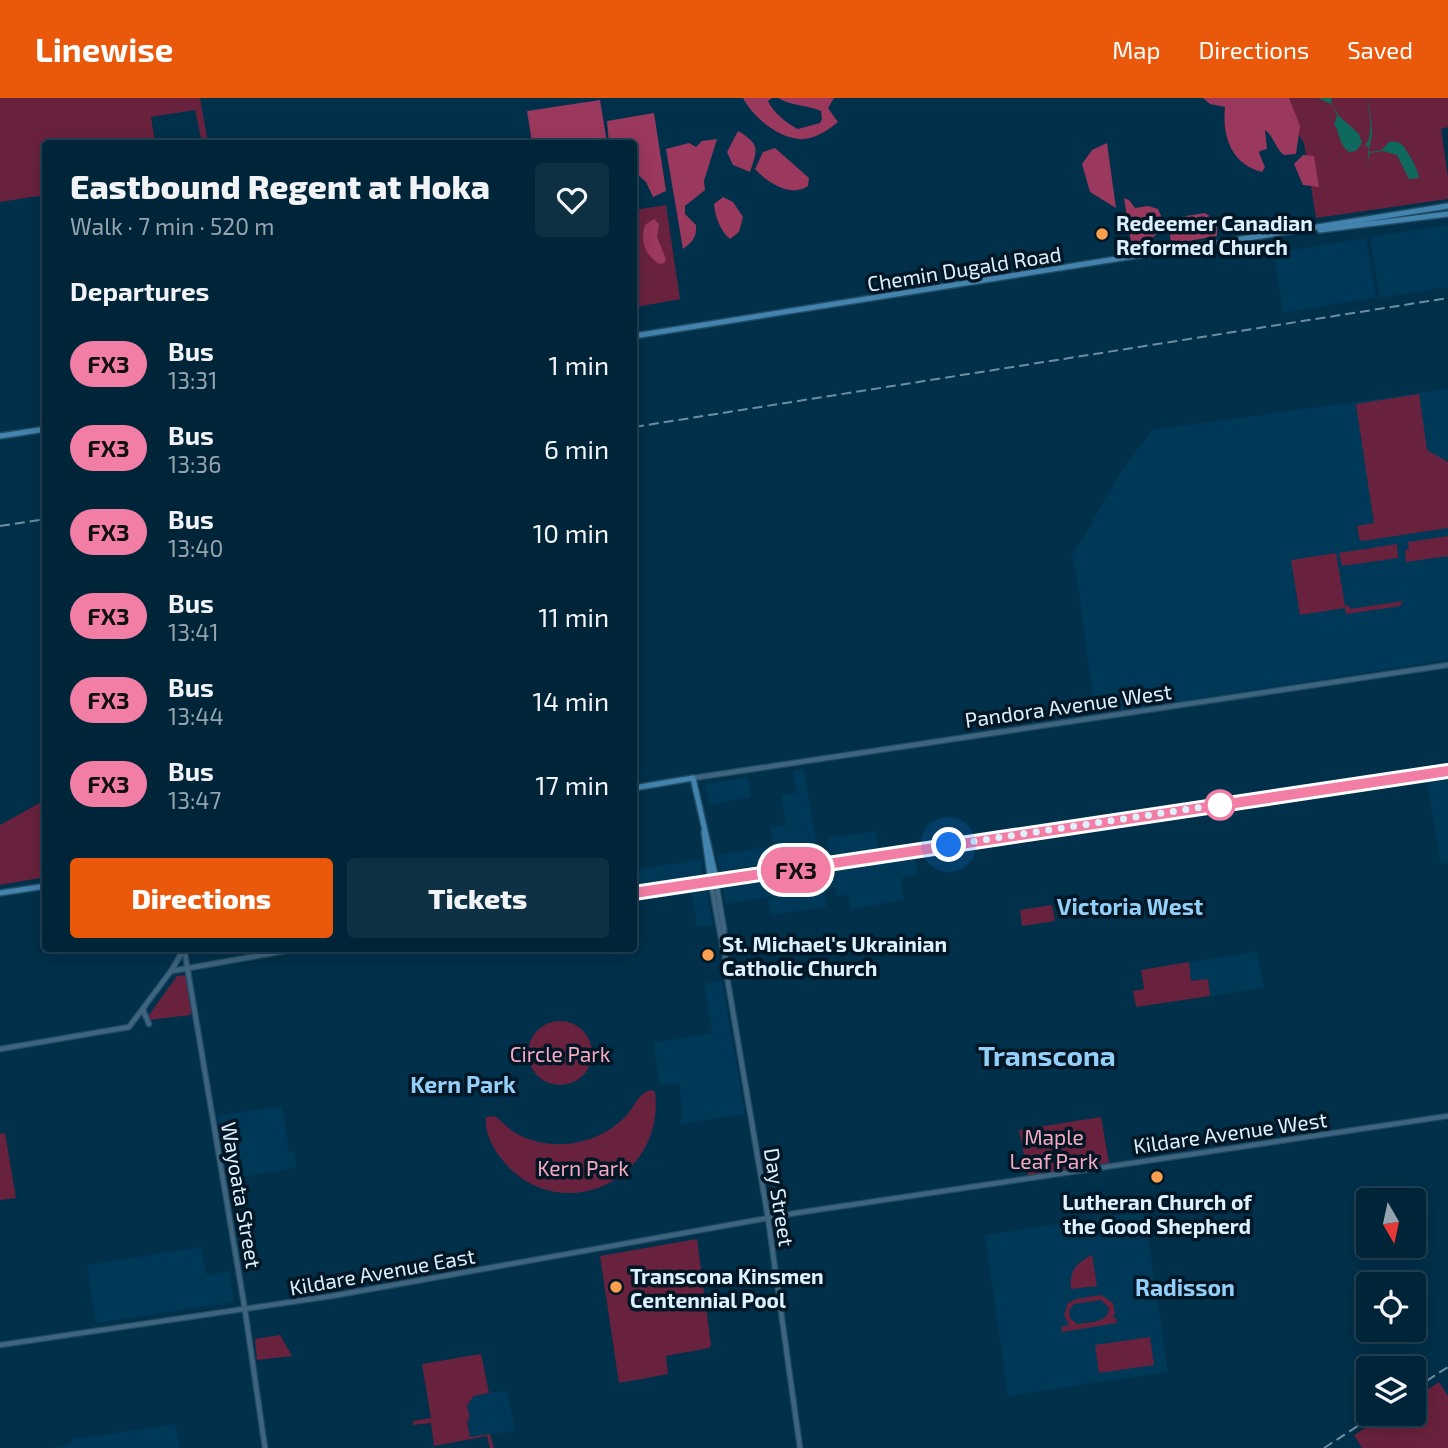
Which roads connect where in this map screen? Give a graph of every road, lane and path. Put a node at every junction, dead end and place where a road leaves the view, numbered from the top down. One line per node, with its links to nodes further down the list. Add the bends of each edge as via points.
1 (1448, 206): 3 (main road, Chemin Dugald Road)
2 (1448, 214): 4 (main road, Chemin Dugald Road)
3 (1390, 216): 4 (main road); 5 (main road, Chemin Dugald Road)
4 (1395, 222): 5 (main road, Chemin Dugald Road)
5 (1299, 231): 6 (main road, Chemin Dugald Road)
6 (637, 336)
7 (42, 430): 8 (main road)
8 (0, 436)
9 (1448, 665): 11 (street, Pandora Avenue West)
10 (1448, 771): 13 (main road)
11 (693, 778): 12 (main road); 13 (main road, Day Street)
12 (637, 787)
13 (713, 880): 16 (street); 26 (street, Day Street)
14 (42, 887): 15 (main road)
15 (0, 893)
16 (637, 893)
17 (182, 952): 21 (street)
18 (185, 952): 20 (street, Wayoata Street)
19 (279, 952): 20 (street)
20 (187, 968): 21 (street); 27 (street, Wayoata Street)
21 (171, 971): 22 (street)
22 (143, 1010): 23 (street); 24 (street, via 129,1027)
23 (149, 1024)
24 (0, 1049)
25 (1448, 1116): 26 (street, Kildare Avenue West)
26 (768, 1218): 27 (street, Kildare Avenue East); 30 (street, Day Street)
27 (245, 1310): 28 (street, Kildare Avenue East); 29 (street, Wayoata Street)
28 (0, 1345)
29 (265, 1448)
30 (800, 1448)

